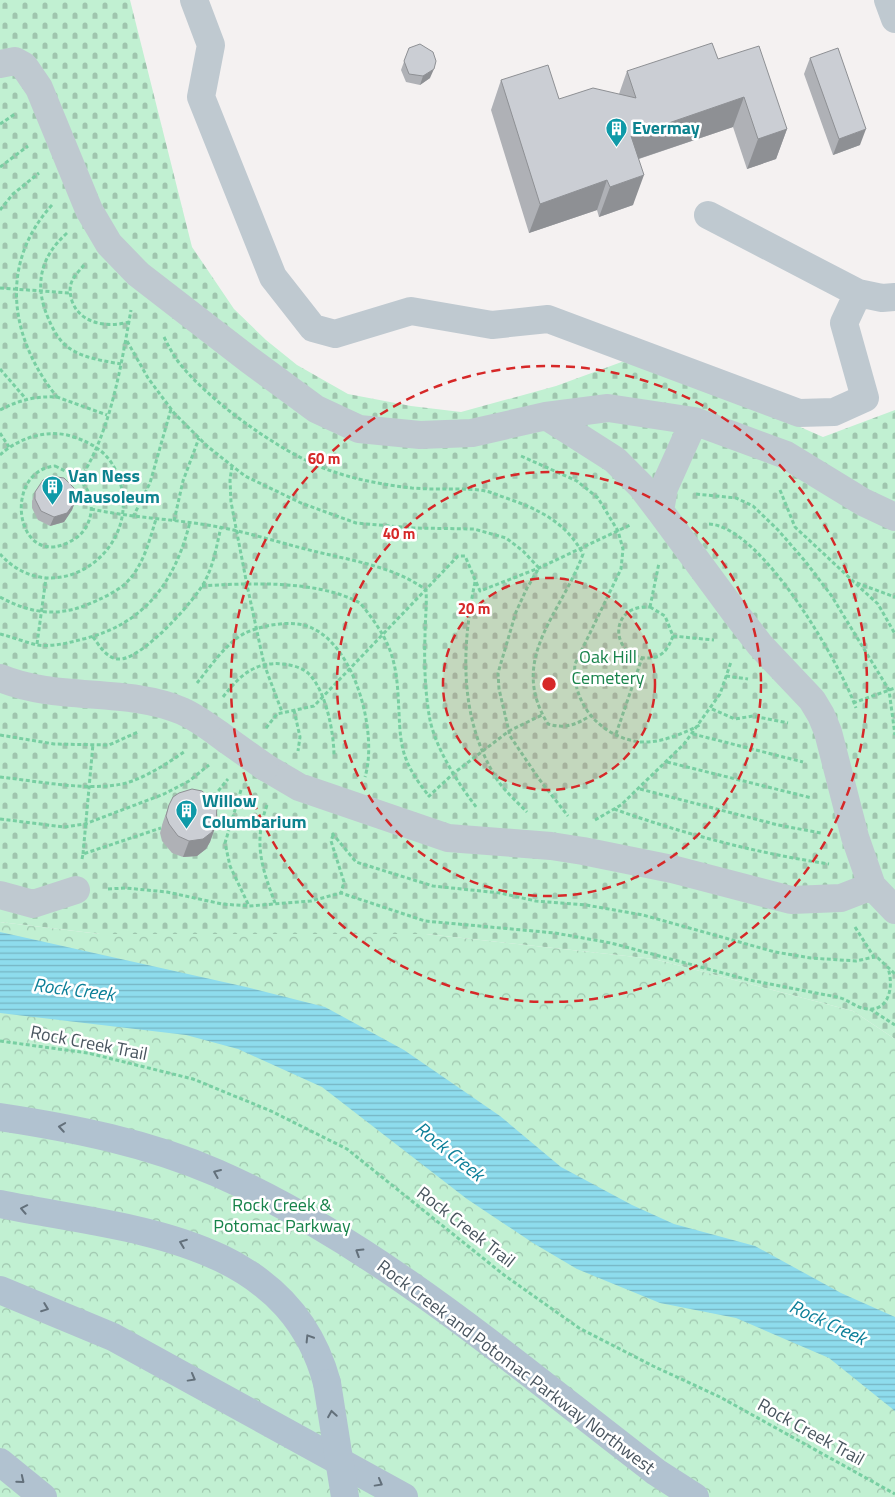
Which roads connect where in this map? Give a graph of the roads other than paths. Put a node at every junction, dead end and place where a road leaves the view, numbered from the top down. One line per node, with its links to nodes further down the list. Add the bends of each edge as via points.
1 (194, 0): 6 (street, via 211,45 201,97 273,277 313,328 335,334 411,311 492,325 548,319 799,413 834,412 865,398 844,323)
2 (888, 0): 3 (street)
3 (895, 19)
4 (0, 64): 8 (street, via 14,61 24,66 33,77 93,217 109,244 156,287 316,409 359,429 420,435 472,433)
5 (708, 215): 6 (street)
6 (858, 292): 7 (street, via 882,298)
7 (895, 297)
8 (546, 416): 9 (street, via 608,408); 10 (street, via 615,460 640,486)
9 (694, 421): 10 (street); 11 (street, via 786,455 863,502)
10 (662, 499): 13 (street, via 736,614 760,645 812,700 822,718)
11 (895, 517)
12 (0, 678): 13 (street, bridge, via 50,691 144,701 176,710 217,744 299,787 464,840 583,851 672,869 791,900 841,898)
13 (868, 876): 16 (street)
14 (76, 890): 15 (street, via 34,904)
15 (0, 895)
16 (895, 910)
17 (0, 1117): 24 (main road, Rock Creek and Potomac Parkway Northwest, one-way to 17, via 656,1472 414,1287 280,1203 215,1172 146,1148 81,1131)
18 (0, 1204): 22 (main road, one-way to 18, bridge, via 322,1364 311,1341 286,1305 264,1284 239,1266 171,1238)
19 (0, 1290): 23 (main road, one-way to 23, via 113,1337)
20 (0, 1462): 21 (main road, one-way to 21)
21 (43, 1497)
22 (346, 1497)
23 (404, 1497)
24 (695, 1497)

